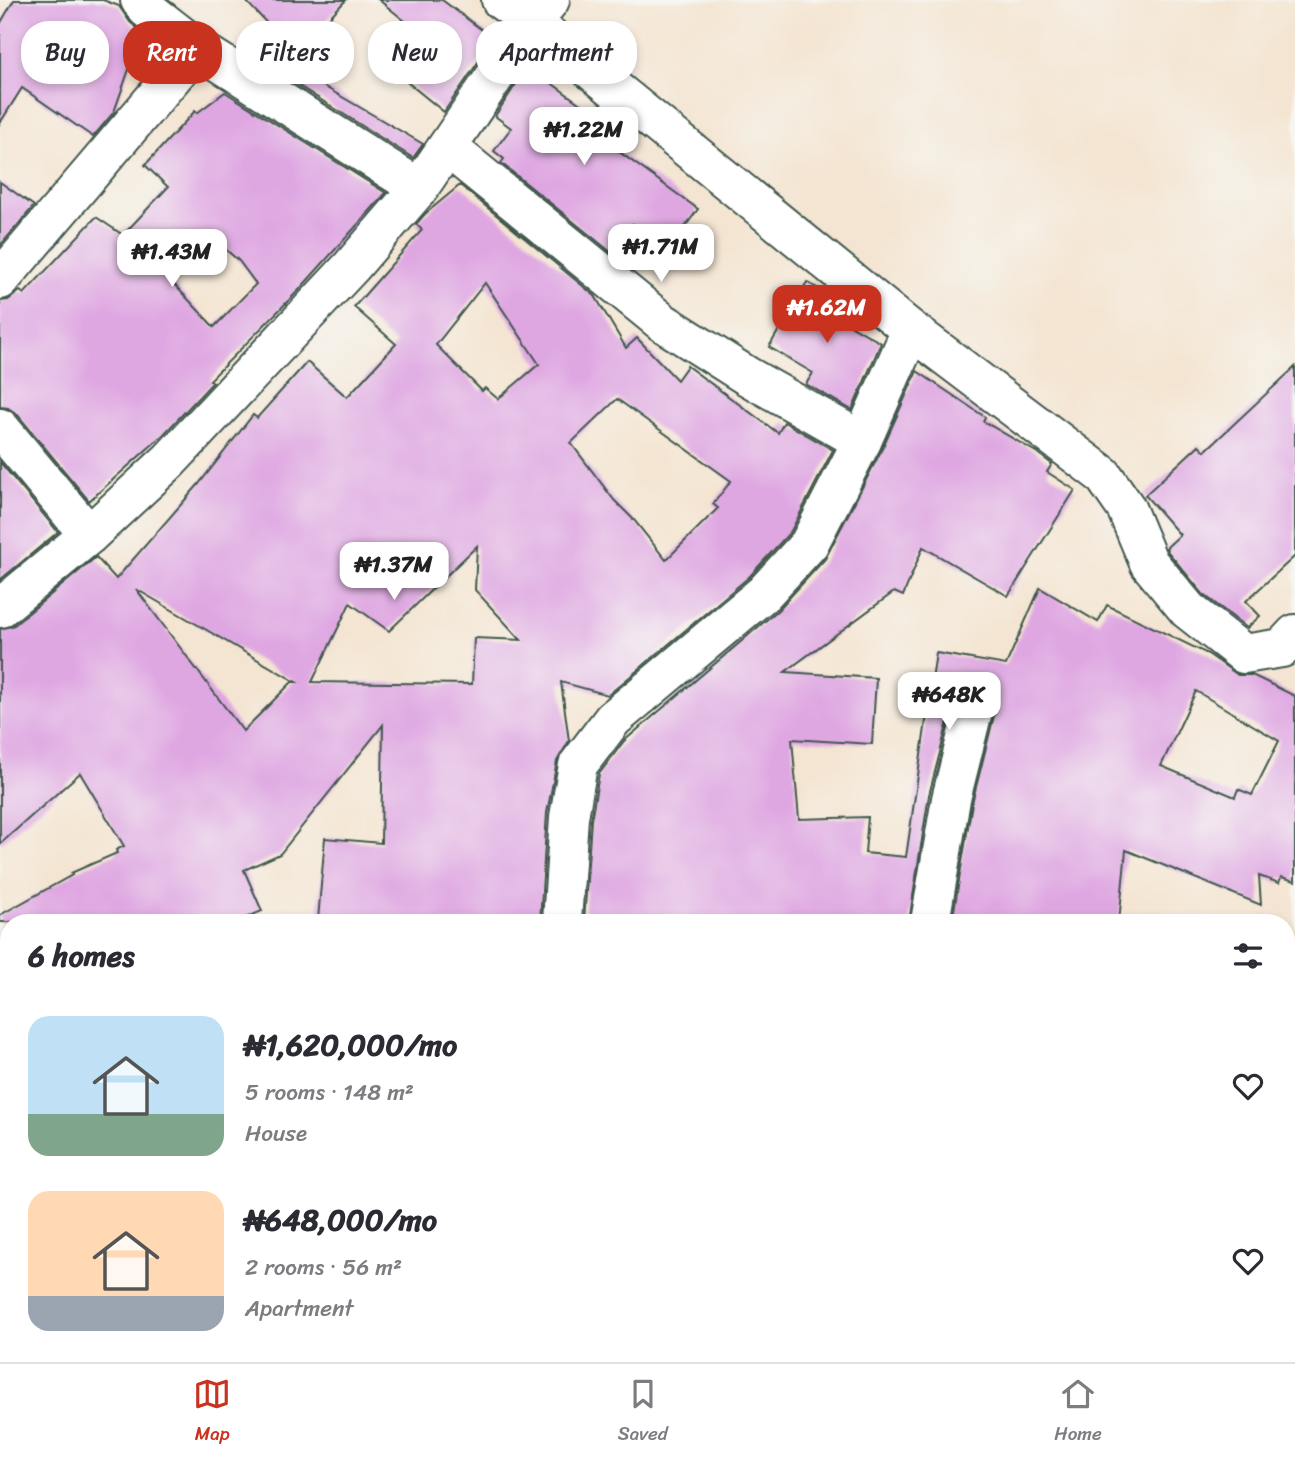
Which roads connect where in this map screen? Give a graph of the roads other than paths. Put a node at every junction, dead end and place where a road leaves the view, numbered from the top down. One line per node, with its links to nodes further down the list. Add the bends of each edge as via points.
1 (140, 0): 4 (street)
2 (501, 0): 3 (street)
3 (541, 11): 7 (street); 10 (street)
4 (162, 21)
5 (222, 64): 8 (street)
6 (166, 84): 9 (street)
7 (447, 147): 8 (street); 12 (street, via 662,322)
8 (419, 188): 13 (street, via 352,267 169,461)
9 (0, 279)
10 (911, 330): 12 (street); 15 (street, via 1103,475 1126,508 1149,563 1188,610 1244,654)
11 (0, 428): 13 (street)
12 (862, 441): 17 (street, via 809,544 764,593 612,719 578,765 569,817)
13 (89, 535): 14 (street)
14 (0, 608)
15 (1291, 646)
16 (975, 703): 18 (street, via 951,799)
17 (563, 914)
18 (931, 914)

